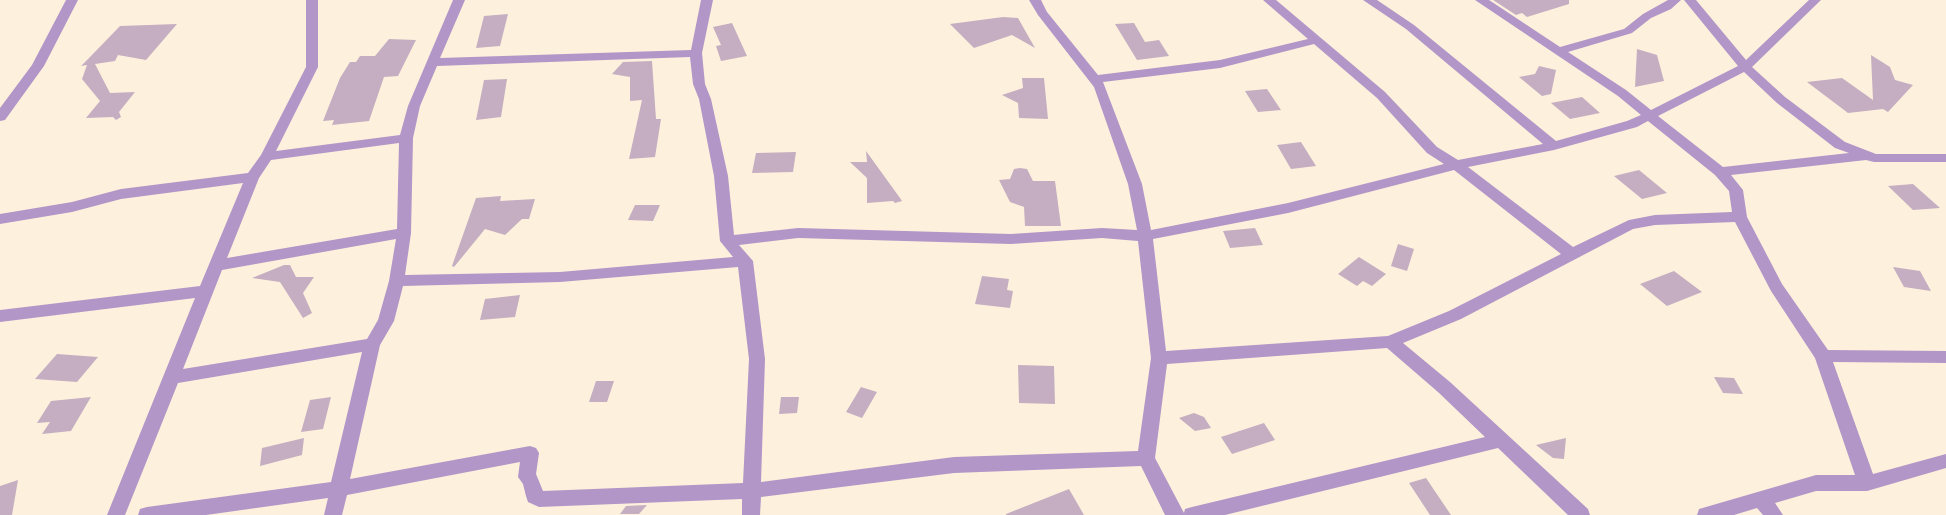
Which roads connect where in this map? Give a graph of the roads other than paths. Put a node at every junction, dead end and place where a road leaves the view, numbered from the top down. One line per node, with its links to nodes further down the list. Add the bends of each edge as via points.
1 (72, 0): 19 (street, via 35,70)
2 (312, 0): 22 (street, via 312,67)
3 (459, 0): 15 (street)
4 (707, 0): 14 (street)
5 (1035, 0): 17 (street)
6 (1269, 0): 12 (street)
7 (1369, 0): 21 (street, via 1410,27)
8 (1481, 0): 13 (street)
9 (1675, 0): 13 (street, via 1628,32)
10 (1690, 0): 16 (street)
11 (1815, 0): 16 (street)
12 (1318, 39): 17 (street, via 1220,64); 25 (street, via 1381,95 1425,144)
13 (1559, 51): 18 (street)
14 (696, 53): 15 (street); 32 (street, via 699,84 721,176)
15 (434, 62): 20 (street, via 414,106)
16 (1744, 67): 18 (street); 23 (street, via 1832,139)
17 (1096, 79): 31 (street, via 1135,184)
18 (1649, 115): 21 (street, via 1632,124); 26 (street)
19 (0, 117)
20 (406, 138): 22 (street); 30 (street)
21 (1554, 146): 25 (street)
22 (267, 156): 27 (street)
23 (1864, 156): 24 (street); 26 (street)
24 (1946, 158)
25 (1456, 165): 31 (street, via 1288,208); 33 (street)
26 (1720, 172): 28 (street, via 1736,190)
27 (252, 177): 29 (street, via 122,194); 35 (street)
28 (1740, 217): 33 (street, via 1643,221); 41 (street, via 1776,287)
29 (0, 219)
30 (404, 233): 35 (street); 36 (street)
31 (1145, 236): 32 (street, via 1102,233 1011,239 798,233); 43 (street)
32 (727, 241): 34 (street)
33 (1572, 254): 39 (street, via 1455,315)
34 (745, 261): 36 (street, via 560,277); 50 (street, via 757,359)
35 (218, 265): 37 (street)
36 (397, 281): 40 (street, via 386,321)
37 (208, 291): 38 (street); 44 (street)
38 (0, 316)
39 (1390, 342): 43 (street); 45 (street)
40 (372, 344): 44 (street); 49 (street)
41 (1823, 356): 42 (street); 48 (street)
42 (1946, 357)
43 (1159, 358): 46 (street)
44 (173, 377): 52 (street)
45 (1501, 440): 57 (street); 58 (street)
46 (1146, 458): 50 (street, via 954,465); 56 (street)
47 (1946, 461): 48 (street)
48 (1867, 483): 51 (street, via 1816,483)
49 (338, 489): 50 (street, via 530,453 527,477 539,499); 53 (street); 54 (street)
50 (750, 491): 55 (street)
51 (1761, 499): 59 (street); 60 (street)
52 (116, 515)
53 (147, 515)
54 (333, 515)
55 (751, 515)
56 (1175, 515)
57 (1192, 515)
58 (1581, 515)
59 (1706, 515)
60 (1774, 515)

